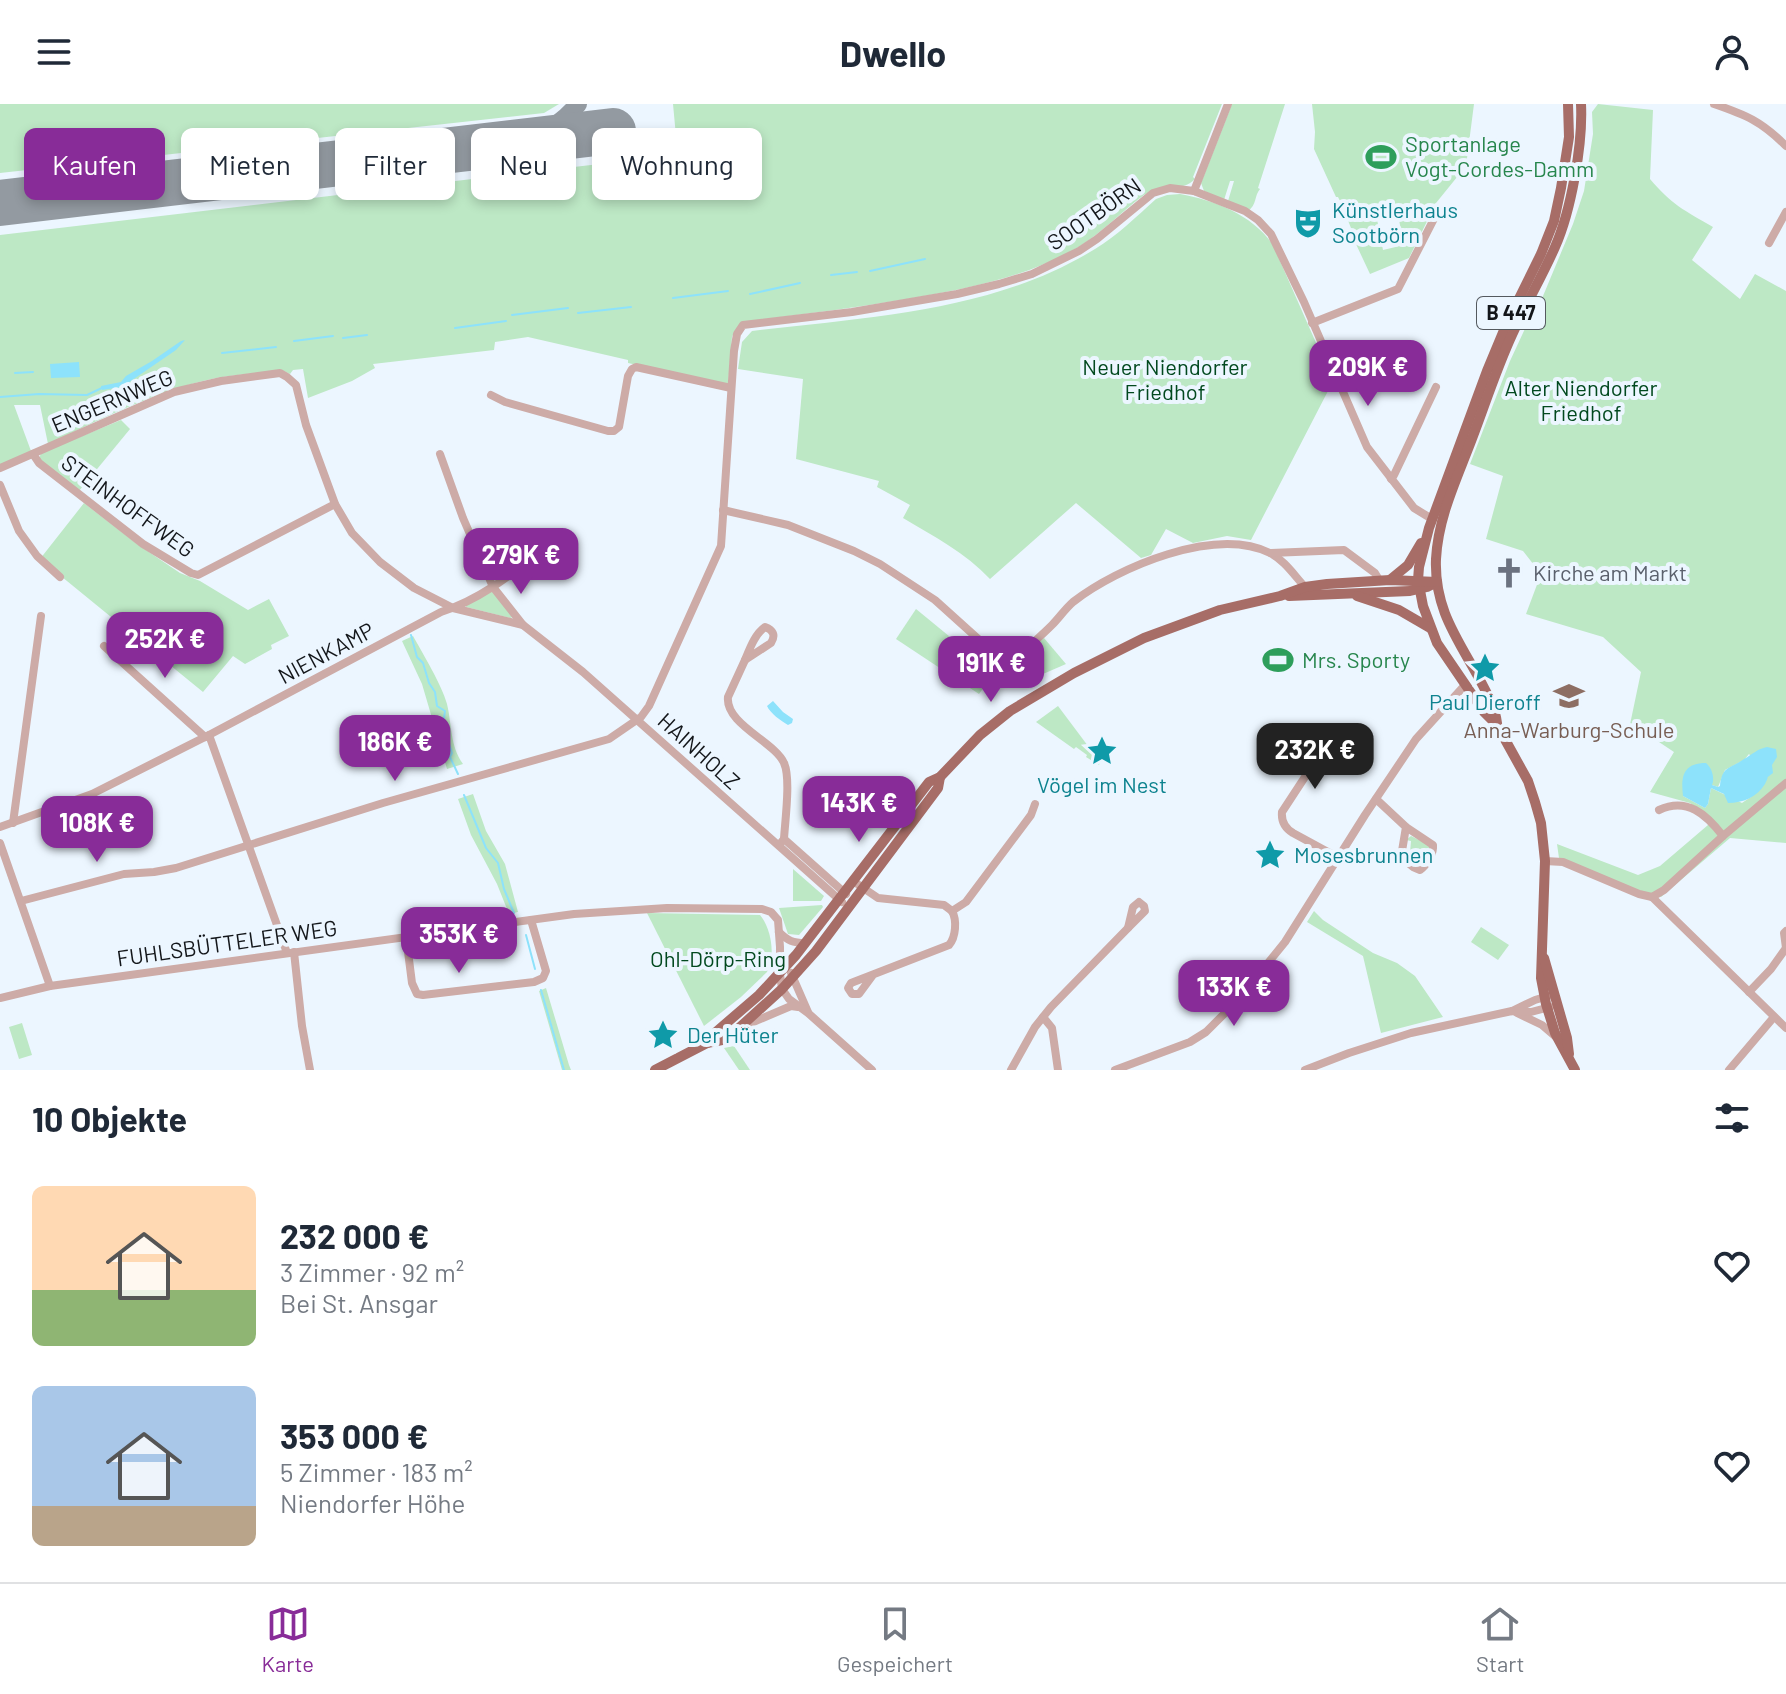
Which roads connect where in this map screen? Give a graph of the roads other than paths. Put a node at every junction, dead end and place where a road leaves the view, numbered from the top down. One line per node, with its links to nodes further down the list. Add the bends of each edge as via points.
1 (1228, 104): 6 (street)
2 (1568, 104): 22 (main road, B 447, via 1566,162 1551,232 1498,342)
3 (1581, 104): 28 (main road, B 447, via 1561,234 1510,338 1467,452 1442,523)
4 (1714, 104): 5 (street, via 1762,124)
5 (1786, 146)
6 (1194, 191): 10 (street, SOOTBÖRN, via 1245,211 1265,226); 13 (street, SOOTBÖRN, via 1170,188 1153,193 1079,251 999,284 852,312 743,325)
7 (1439, 209): 10 (street, via 1398,289)
8 (1786, 212): 9 (street)
9 (1769, 243)
10 (1312, 323): 18 (street, SOOTBÖRN, via 1367,447)
11 (287, 377): 15 (street, ENGERNWEG, via 280,373 174,392); 20 (street, HAINHOLZ, via 296,385)
12 (1436, 387): 18 (street)
13 (731, 388): 14 (street, via 636,367 628,376 614,431); 21 (street)
14 (491, 395)
15 (33, 454): 17 (street, ENGERNWEG); 20 (street, STEINHOFFWEG, via 143,544 198,575)
16 (440, 454): 30 (street, HAINHOLZ)
17 (0, 468)
18 (1391, 479): 22 (street, SOOTBÖRN, via 1418,512)
19 (0, 485): 26 (street, via 19,531)
20 (335, 504): 34 (street, HAINHOLZ, via 352,533 380,562)
21 (723, 510): 25 (street, via 788,525 880,564 935,600 1004,664 1072,604 1132,569 1214,545 1246,545); 41 (street, via 714,565 649,706)
22 (1432, 519): 23 (main road, B 447)
23 (1425, 539): 27 (main road, via 1408,565); 29 (main road, B 447)
24 (552, 543): 30 (street, NIENKAMP)
25 (1271, 553): 27 (street, via 1344,550); 31 (street)
26 (60, 577)
27 (1385, 580): 29 (main road); 31 (main road)
28 (1437, 582): 29 (main road); 42 (main road, B 447, via 1452,631 1490,699)
29 (1419, 584): 32 (main road); 37 (main road, B 447)
30 (493, 587): 34 (street, NIENKAMP); 36 (street, HAINHOLZ)
31 (1305, 587): 33 (main road)
32 (1348, 593): 33 (main road); 37 (main road, via 1399,610)
33 (1280, 596): 45 (main road, via 1181,623 1074,673 1010,711)
34 (453, 608): 36 (street, HAINHOLZ); 43 (street, NIENKAMP)
35 (41, 616): 50 (street)
36 (523, 625): 41 (street, HAINHOLZ)
37 (1432, 630): 40 (main road, B 447)
38 (104, 646): 43 (street)
39 (745, 660): 55 (street, via 727,704 784,761)
40 (1465, 685): 42 (main road, B 447); 47 (street, via 1416,739)
41 (637, 720): 53 (street, via 609,739); 55 (street, HAINHOLZ)
42 (1497, 725): 60 (main road, B 447, via 1528,781)
43 (207, 736): 50 (street, NIENKAMP, via 92,794); 58 (street)
44 (1340, 747): 59 (street, via 1320,754 1282,812 1287,829)
45 (940, 777): 61 (main road, via 929,782); 62 (main road, via 938,788)
46 (1786, 783): 54 (street)
47 (1376, 799): 52 (street); 59 (street)
48 (1035, 804): 67 (street, via 966,902)
49 (1659, 810): 54 (street, via 1671,805 1692,808)
50 (13, 823): 51 (street, NIENKAMP)
51 (0, 827)
52 (1406, 827): 52 (street, via 1401,856 1420,870 1433,845)
53 (285, 832): 57 (street); 58 (street)
54 (1723, 836): 64 (street)
55 (781, 842): 63 (street, HAINHOLZ)
56 (0, 843): 65 (street)
57 (291, 843)
58 (248, 845): 65 (street, via 176,868 124,874); 75 (street)
59 (1339, 858): 99 (street, via 1285,942 1219,1021 1184,1045)
60 (1545, 861): 64 (street, via 1563,862); 82 (main road, B 447, via 1540,971)
61 (853, 881): 62 (street); 63 (main road)
62 (863, 889): 66 (main road); 67 (street, via 878,898 944,905)
63 (842, 896): 66 (street, HAINHOLZ); 73 (main road)
64 (1652, 897): 81 (street)
65 (21, 901): 79 (street)
66 (852, 904): 78 (main road)
67 (952, 911): 77 (street, via 949,945)
68 (531, 920): 71 (street, FUHLSBÜTTELER WEG, via 623,909 762,909 774,914); 72 (street, FUHLSBÜTTELER WEG); 72 (street, via 546,971 534,982 417,994)
69 (1128, 928): 88 (street)
70 (1786, 931): 74 (street)
71 (779, 932): 73 (street, FUHLSBÜTTELER WEG, via 787,940); 76 (street)
72 (406, 936): 75 (street, FUHLSBÜTTELER WEG)
73 (805, 943): 76 (main road)
74 (1786, 948): 81 (street)
75 (290, 953): 79 (street, FUHLSBÜTTELER WEG); 95 (street)
76 (784, 970): 78 (street); 80 (street); 92 (main road)
77 (873, 975)
78 (793, 978): 80 (main road); 87 (street)
79 (50, 986): 83 (street, FUHLSBÜTTELER WEG)
80 (782, 989): 84 (street); 90 (main road)
81 (1749, 992): 89 (street)
82 (1549, 997): 85 (main road, B 447); 86 (street); 93 (main road, B 447)
83 (0, 998)
84 (798, 1007): 87 (street); 90 (street)
85 (1547, 1009): 86 (street); 91 (main road, B 447)
86 (1512, 1011): 91 (street); 100 (street, via 1387,1040)
87 (808, 1013): 94 (street)
88 (1043, 1017): 97 (street); 98 (street, via 1053,1032)
89 (1782, 1022): 101 (street)
90 (739, 1028): 92 (main road)
91 (1557, 1038): 93 (main road, B 447)
92 (707, 1043): 96 (main road)
93 (1572, 1065)
94 (866, 1068)
95 (310, 1070)
96 (655, 1070)
97 (1011, 1070)
98 (1058, 1070)
99 (1115, 1070)
100 (1305, 1070)
101 (1729, 1070)

